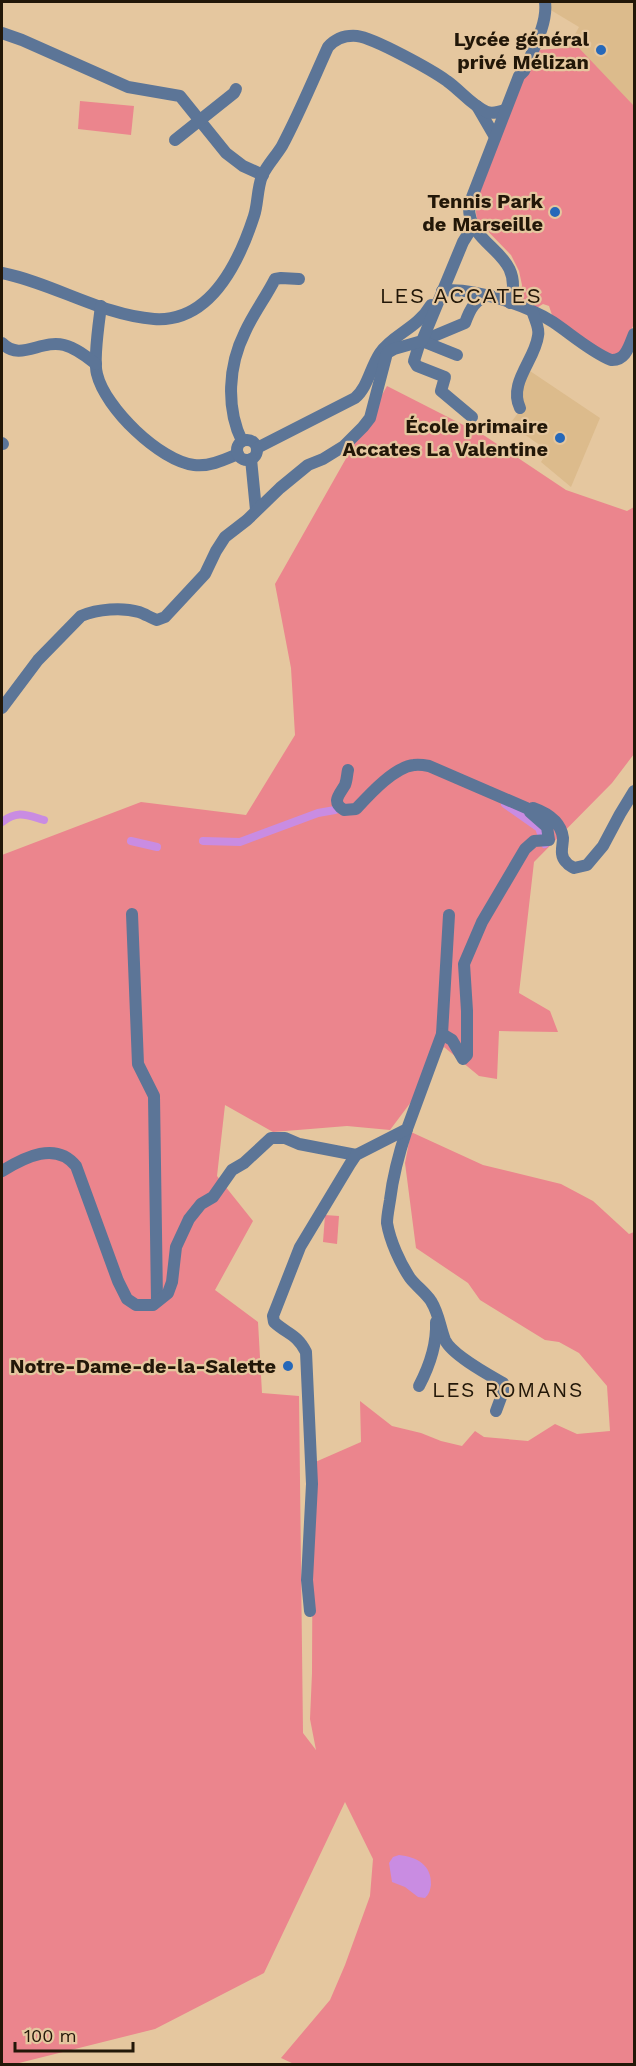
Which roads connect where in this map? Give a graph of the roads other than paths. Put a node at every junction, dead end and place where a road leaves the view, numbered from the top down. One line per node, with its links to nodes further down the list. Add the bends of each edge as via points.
1 (545, 2): 5 (street, via 541,29)
2 (2, 33): 6 (street, via 128,87 175,93)
3 (236, 89): 6 (street)
4 (476, 105): 5 (street, via 488,112); 7 (street); 9 (street, via 441,77 398,53 360,36 339,38 328,47 281,147)
5 (505, 110): 7 (street)
6 (200, 120): 8 (street); 9 (street, via 234,160)
7 (495, 137): 10 (street, via 469,205)
8 (175, 140)
9 (263, 175): 16 (street, via 255,214 228,274 212,296 186,312 157,319)
10 (473, 226): 13 (street); 15 (street, via 509,268 514,284)
11 (2, 273): 16 (street)
12 (299, 279): 27 (street, via 276,279 239,345 231,393)
13 (443, 288): 14 (street); 19 (street); 23 (street, via 427,313 380,352)
14 (490, 295): 15 (street); 19 (street, via 471,308 465,323)
15 (510, 303): 17 (street)
16 (101, 306): 22 (street)
17 (533, 313): 18 (street, via 611,360 622,358); 25 (street, via 538,336 518,386 516,401)
18 (634, 334)
19 (421, 342): 21 (street); 24 (street, via 387,353); 26 (street, via 414,361 417,366 445,377 441,391)
20 (2, 343): 22 (street, via 19,352 49,343 63,345)
21 (457, 355)
22 (96, 364): 28 (street, via 104,393 114,407 131,427 169,456 201,466)
23 (362, 392): 24 (street); 29 (street)
24 (376, 395): 30 (street, via 370,418 353,438 308,465)
25 (520, 408)
26 (472, 417)
27 (242, 441): 28 (street); 29 (street, via 252,441)
28 (238, 454): 29 (street, via 243,459)
29 (254, 454): 30 (street)
30 (256, 510): 31 (street, via 221,542 205,574 165,617 157,620 118,609 81,616 38,660)
31 (2, 708)
32 (348, 770): 34 (street, via 336,800 344,810 356,809 394,775 415,765 429,766)
33 (634, 791): 34 (street, via 603,846 588,865 574,868 565,862 561,852 563,837 557,822 549,814)
34 (531, 810): 37 (street, via 547,827 549,840 534,841 525,849 482,922 464,964 467,1055 463,1059 452,1040)
35 (132, 914): 41 (street, via 138,1064 154,1095)
36 (449, 915): 37 (street)
37 (442, 1034): 38 (street)
38 (407, 1129): 39 (street); 42 (street, via 396,1164 387,1221 411,1280)
39 (356, 1155): 41 (street, via 271,1138 232,1170 213,1197 189,1219 176,1247 168,1293); 45 (street, via 300,1247 273,1316 274,1322 296,1336 306,1352 312,1484 307,1580)
40 (2, 1171): 41 (street, via 48,1153 70,1158 127,1299 136,1305 153,1305)
41 (157, 1301)
42 (432, 1303): 43 (street, via 436,1342); 44 (street, via 454,1352 503,1383)
43 (419, 1386)
44 (496, 1411)
45 (310, 1611)

